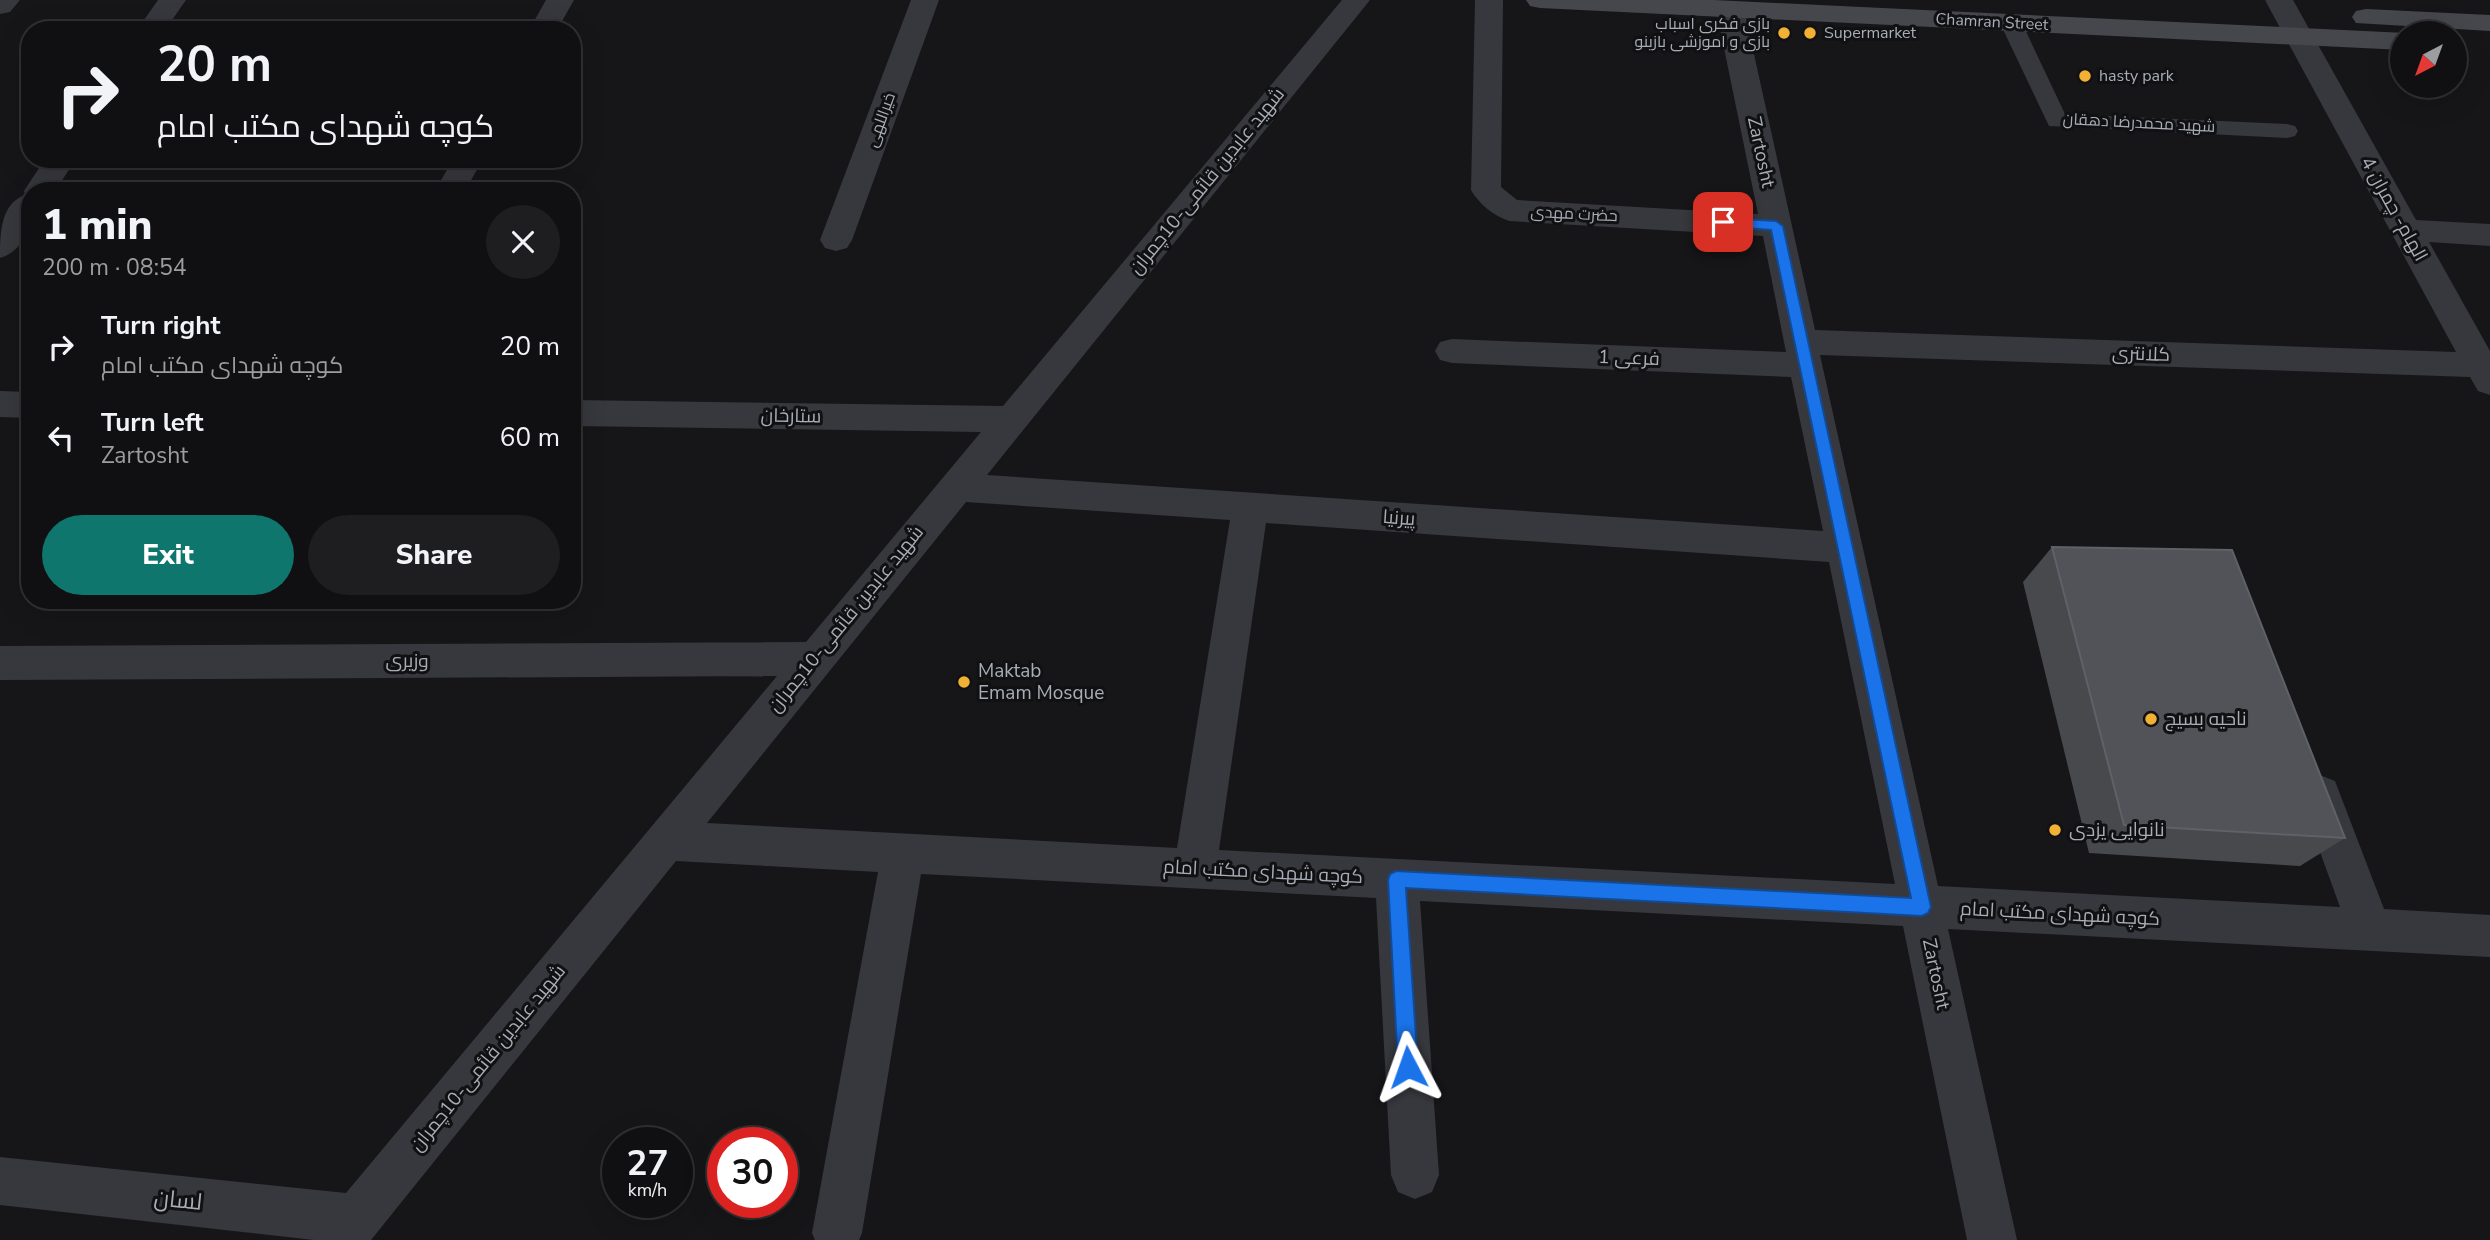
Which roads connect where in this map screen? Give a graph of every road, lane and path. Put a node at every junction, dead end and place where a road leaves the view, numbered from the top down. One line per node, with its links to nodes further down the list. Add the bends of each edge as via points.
1 (6, 0): 8 (street)
2 (172, 0): 12 (street)
3 (561, 0): 13 (street)
4 (925, 0): 23 (street, خیراللهی)
5 (1356, 0): 31 (street, شهید عابدین قائمی-10چمران)
6 (1489, 0): 20 (street, حضرت مهدی, via 1486,190 1509,210)
7 (1540, 0): 9 (main road, Chamran Street)
8 (0, 6)
9 (1730, 9): 10 (main road, Chamran Street); 20 (street, Zartosht)
10 (2012, 11): 11 (main road, Chamran Street); 18 (lane, شهید محمدرضا دهقان, via 2057,121)
11 (2288, 16): 14 (main road, Chamran Street); 15 (main road, Chamran Street); 21 (street, الهام- چمران 4)
12 (157, 21)
13 (548, 21)
14 (2490, 23)
15 (2390, 38)
16 (2468, 44): 17 (main road)
17 (2490, 45)
18 (2287, 131)
19 (21, 217): 24 (street)
20 (1776, 226): 26 (street, Zartosht)
21 (2406, 230): 22 (street); 27 (street, الهام- چمران 4)
22 (2490, 235)
23 (836, 240)
24 (0, 247)
25 (1452, 351): 26 (street, فرعی 1)
26 (1804, 354): 27 (street, کلانتری); 34 (street, Zartosht)
27 (2485, 374)
28 (0, 404): 29 (street)
29 (21, 405)
30 (581, 413): 31 (street, ستارخان)
31 (1011, 419): 32 (street, شهید عابدین قائمی-10چمران)
32 (954, 487): 33 (street, پیرنیا); 35 (street, شهید عابدین قائمی-10چمران)
33 (1250, 507): 34 (street, پیرنیا); 40 (street)
34 (1844, 548): 42 (street, Zartosht)
35 (814, 659): 36 (street, وزیری); 38 (street, شهید عابدین قائمی-10چمران)
36 (0, 663)
37 (2308, 760): 43 (street)
38 (665, 841): 39 (street, کوچه شهدای مکتب امام); 47 (street, شهید عابدین قائمی-10چمران)
39 (902, 853): 40 (street, کوچه شهدای مکتب امام); 48 (street)
40 (1195, 869): 41 (street, کوچه شهدای مکتب امام)
41 (1396, 880): 42 (street, کوچه شهدای مکتب امام); 45 (street)
42 (1922, 907): 43 (street, کوچه شهدای مکتب امام); 49 (street, Zartosht)
43 (2370, 930): 44 (street, کوچه شهدای مکتب امام)
44 (2490, 936)
45 (1415, 1175)
46 (0, 1181): 47 (street, لسان)
47 (348, 1230)
48 (837, 1233)
49 (1992, 1240)

